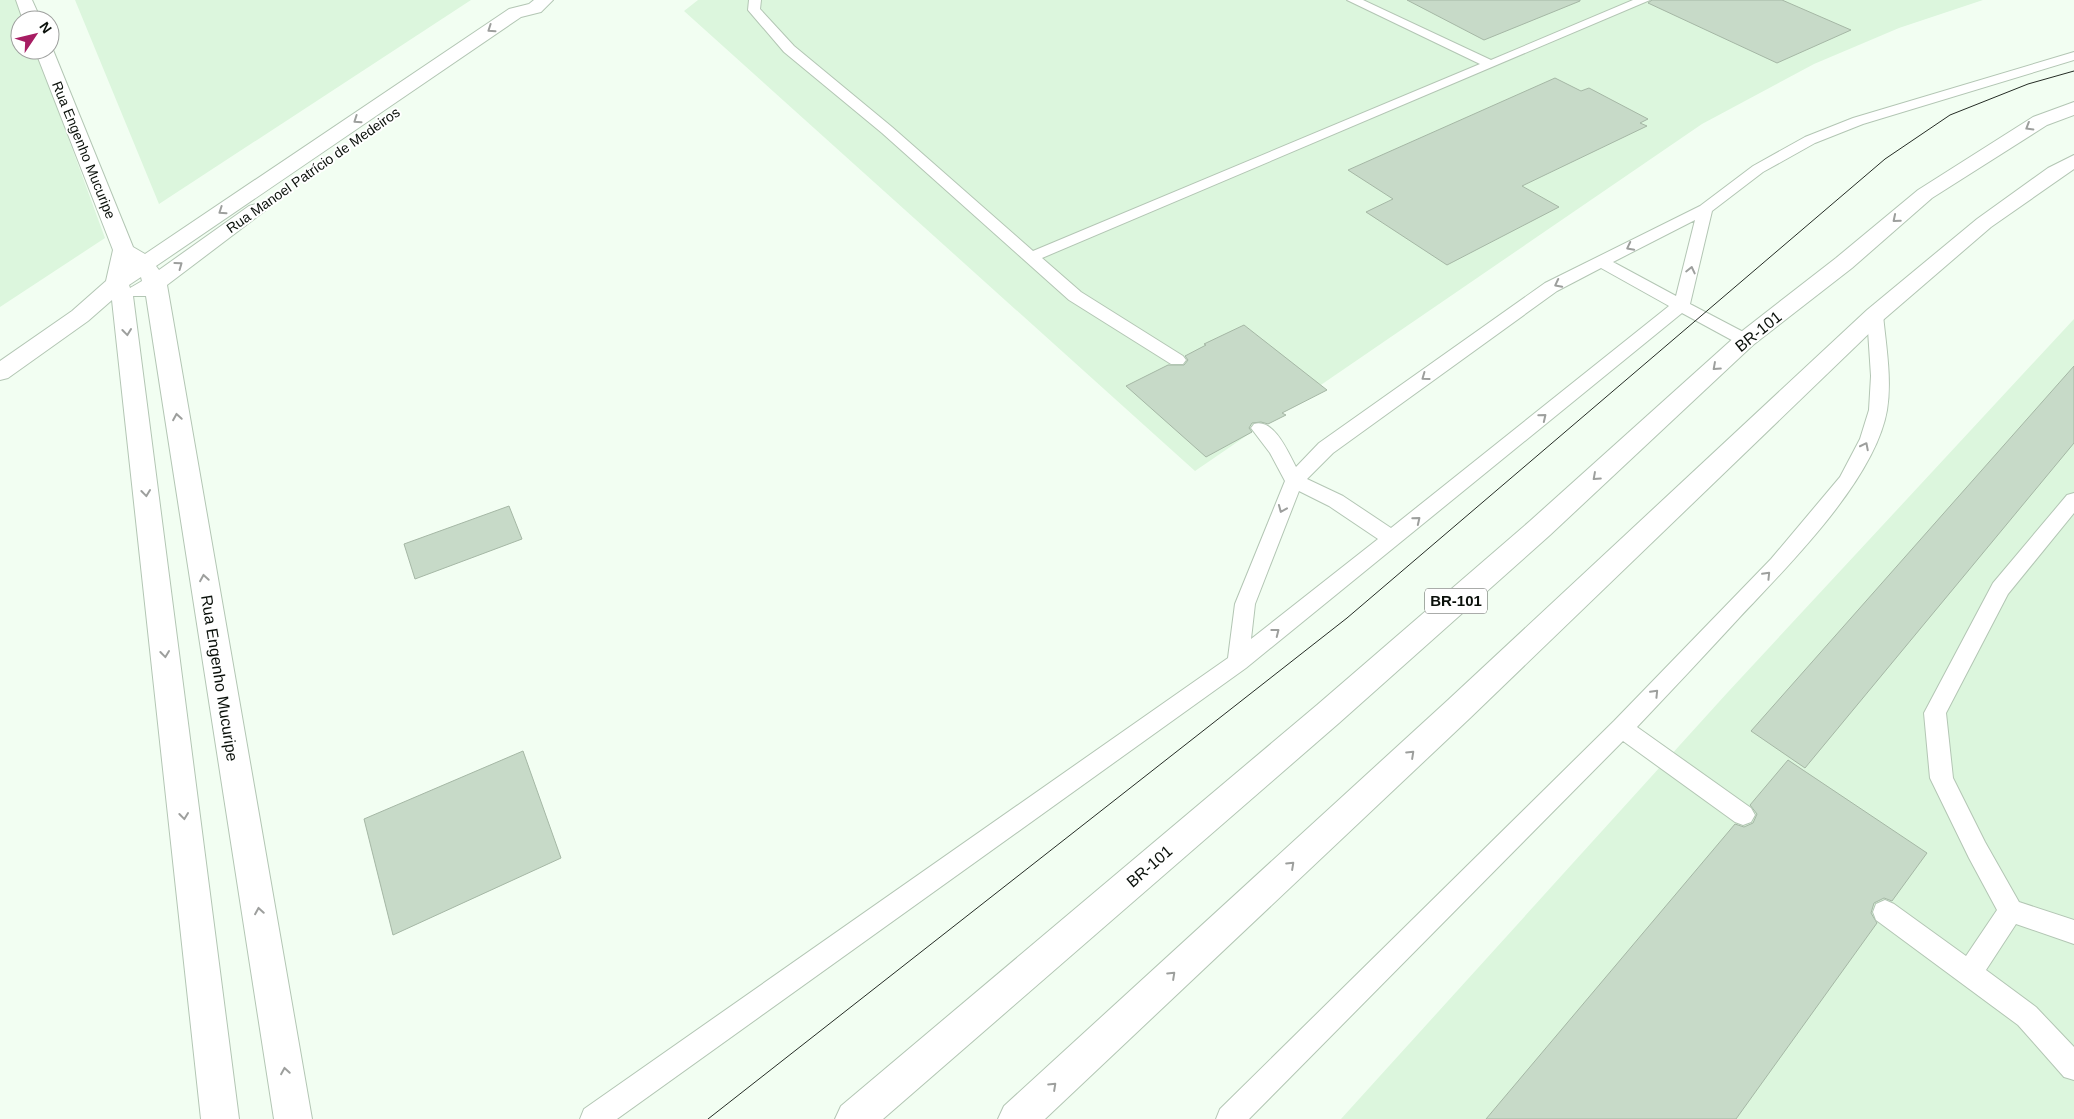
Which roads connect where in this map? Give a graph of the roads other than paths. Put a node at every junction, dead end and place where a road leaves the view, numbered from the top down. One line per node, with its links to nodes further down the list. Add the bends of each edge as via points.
1 (755, 0): 13 (lane, via 754,10 789,49)
2 (1353, 0): 7 (lane)
3 (1644, 0): 7 (lane)
4 (540, 4): 10 (street, Rua Manoel Patrício de Medeiros, one-way to 10, via 515,13); 11 (street, Rua Manoel Patrício de Medeiros, via 531,18)
5 (2074, 56): 12 (lane, via 1858,121 1810,140 1758,170)
6 (48, 60): 15 (street, Rua Engenho Mucuripe)
7 (1490, 64): 13 (lane)
8 (2074, 108): 19 (street, BR-101 / BR-101, one-way to 19, via 2040,121 1925,194 1844,263)
9 (2074, 162): 18 (street, via 1984,223)
10 (294, 163): 11 (street); 15 (street, Rua Manoel Patrício de Medeiros, one-way to 15)
11 (316, 167): 15 (street, Rua Manoel Patrício de Medeiros, one-way to 11)
12 (1705, 209): 14 (lane, one-way to 14); 17 (lane, one-way to 12)
13 (1032, 257): 20 (lane, via 1075,296)
14 (1602, 262): 17 (lane); 23 (lane, one-way to 23, via 1551,287 1326,448)
15 (141, 266): 16 (street); 16 (street, Rua Manoel Patrício de Medeiros); 35 (street, Rua Engenho Mucuripe, one-way to 15)
16 (120, 291): 21 (street, Rua Manoel Patrício de Medeiros); 34 (street, one-way to 34)
17 (1682, 304): 19 (lane); 25 (lane, one-way to 17)
18 (1875, 315): 27 (lane, one-way to 18, via 1778,564 1847,481 1869,439 1878,410 1880,376); 38 (street, one-way to 18, via 1459,709)
19 (1745, 340): 37 (street, BR-101 / BR-101, one-way to 37, via 1540,528 1328,714)
20 (1178, 360)
21 (0, 372)
22 (1260, 428): 23 (lane, via 1278,450)
23 (1294, 481): 25 (lane, via 1336,501); 26 (lane, one-way to 26, via 1245,604)
24 (2074, 500): 29 (lane, via 2000,589 1936,713 1942,778)
25 (1394, 539): 26 (lane, one-way to 25)
26 (1238, 662): 36 (lane)
27 (1622, 728): 28 (lane); 39 (lane)
28 (1743, 815)
29 (2011, 911): 31 (lane); 32 (lane)
30 (1885, 912): 32 (lane)
31 (2074, 932)
32 (1970, 972): 33 (lane, via 2027,1016)
33 (2074, 1067)
34 (220, 1119)
35 (293, 1119)
36 (594, 1119)
37 (854, 1119)
38 (1017, 1119)
39 (1230, 1119)

